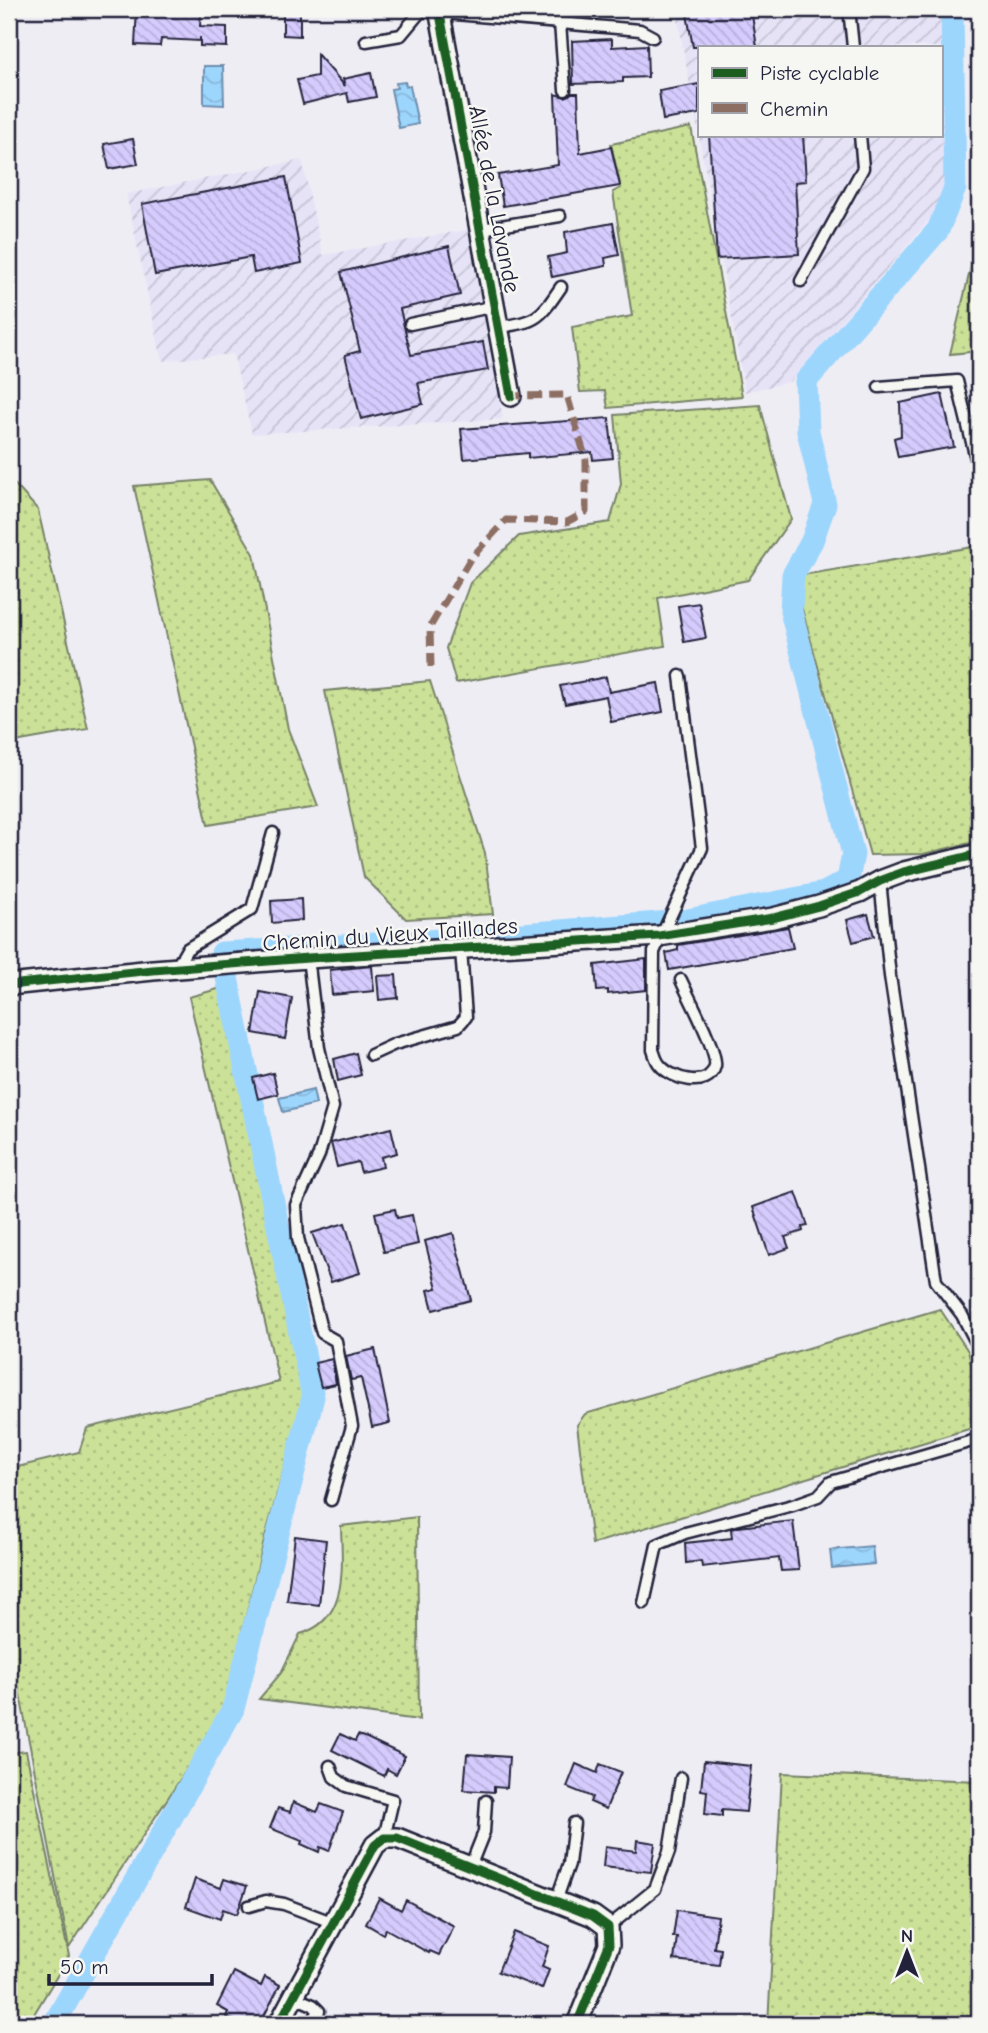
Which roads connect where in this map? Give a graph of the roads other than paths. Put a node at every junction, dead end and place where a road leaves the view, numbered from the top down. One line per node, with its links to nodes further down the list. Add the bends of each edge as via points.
1 (849, 9): 6 (lane)
2 (439, 10): 3 (lane); 5 (lane, via 421,10 401,35); 10 (street, Allée de la Lavande)
3 (560, 23): 4 (lane, via 640,30); 7 (lane)
4 (653, 37)
5 (366, 41)
6 (853, 46)
7 (565, 90)
8 (860, 136): 11 (lane, via 863,169)
9 (560, 216): 10 (lane)
10 (482, 229): 13 (street, Allée de la Lavande)
11 (801, 281)
12 (561, 287): 15 (lane, via 543,313 529,322)
13 (495, 306): 14 (lane); 15 (street, Allée de la Lavande)
14 (410, 324)
15 (499, 327): 17 (street, Allée de la Lavande)
16 (879, 387): 18 (lane, via 957,381)
17 (511, 396)
18 (979, 471)
19 (680, 676): 23 (lane, via 702,848)
20 (274, 834): 26 (lane, via 252,909 187,948)
21 (979, 854): 22 (street, Chemin du Vieux Taillades)
22 (880, 881): 23 (street, Chemin du Vieux Taillades, via 860,892 773,918); 30 (lane, via 936,1281 962,1315)
23 (659, 936): 24 (street, Chemin du Vieux Taillades); 27 (lane, via 654,952 653,1050 667,1072 698,1080 709,1076 715,1066 714,1052)
24 (461, 950): 25 (street, Chemin du Vieux Taillades); 29 (lane, via 466,1017 458,1026)
25 (308, 958): 26 (street, Chemin du Vieux Taillades); 32 (lane, via 319,1048 333,1107 319,1155 296,1205 298,1238 321,1333 336,1341 352,1426)
26 (176, 968): 28 (street, Chemin du Vieux Taillades)
27 (681, 980)
28 (9, 985)
29 (371, 1055)
30 (979, 1348)
31 (979, 1439): 33 (lane, via 831,1482 818,1496 657,1545)
32 (331, 1500)
33 (644, 1603)
34 (330, 1766): 38 (lane, via 334,1777 346,1786 393,1800)
35 (681, 1778): 43 (lane, via 669,1852 655,1889)
36 (486, 1801): 39 (lane, via 484,1832)
37 (574, 1824): 40 (lane, via 569,1864)
38 (384, 1838): 39 (street, via 397,1838); 42 (street, via 375,1845)
39 (470, 1867): 40 (street)
40 (556, 1901): 43 (street)
41 (249, 1906): 42 (lane, via 266,1901 284,1903)
42 (334, 1923): 44 (street)
43 (608, 1927): 47 (street, via 610,1945)
44 (294, 1997): 45 (street); 46 (lane, via 319,2011)
45 (279, 2024)
46 (312, 2024)
47 (577, 2024)

